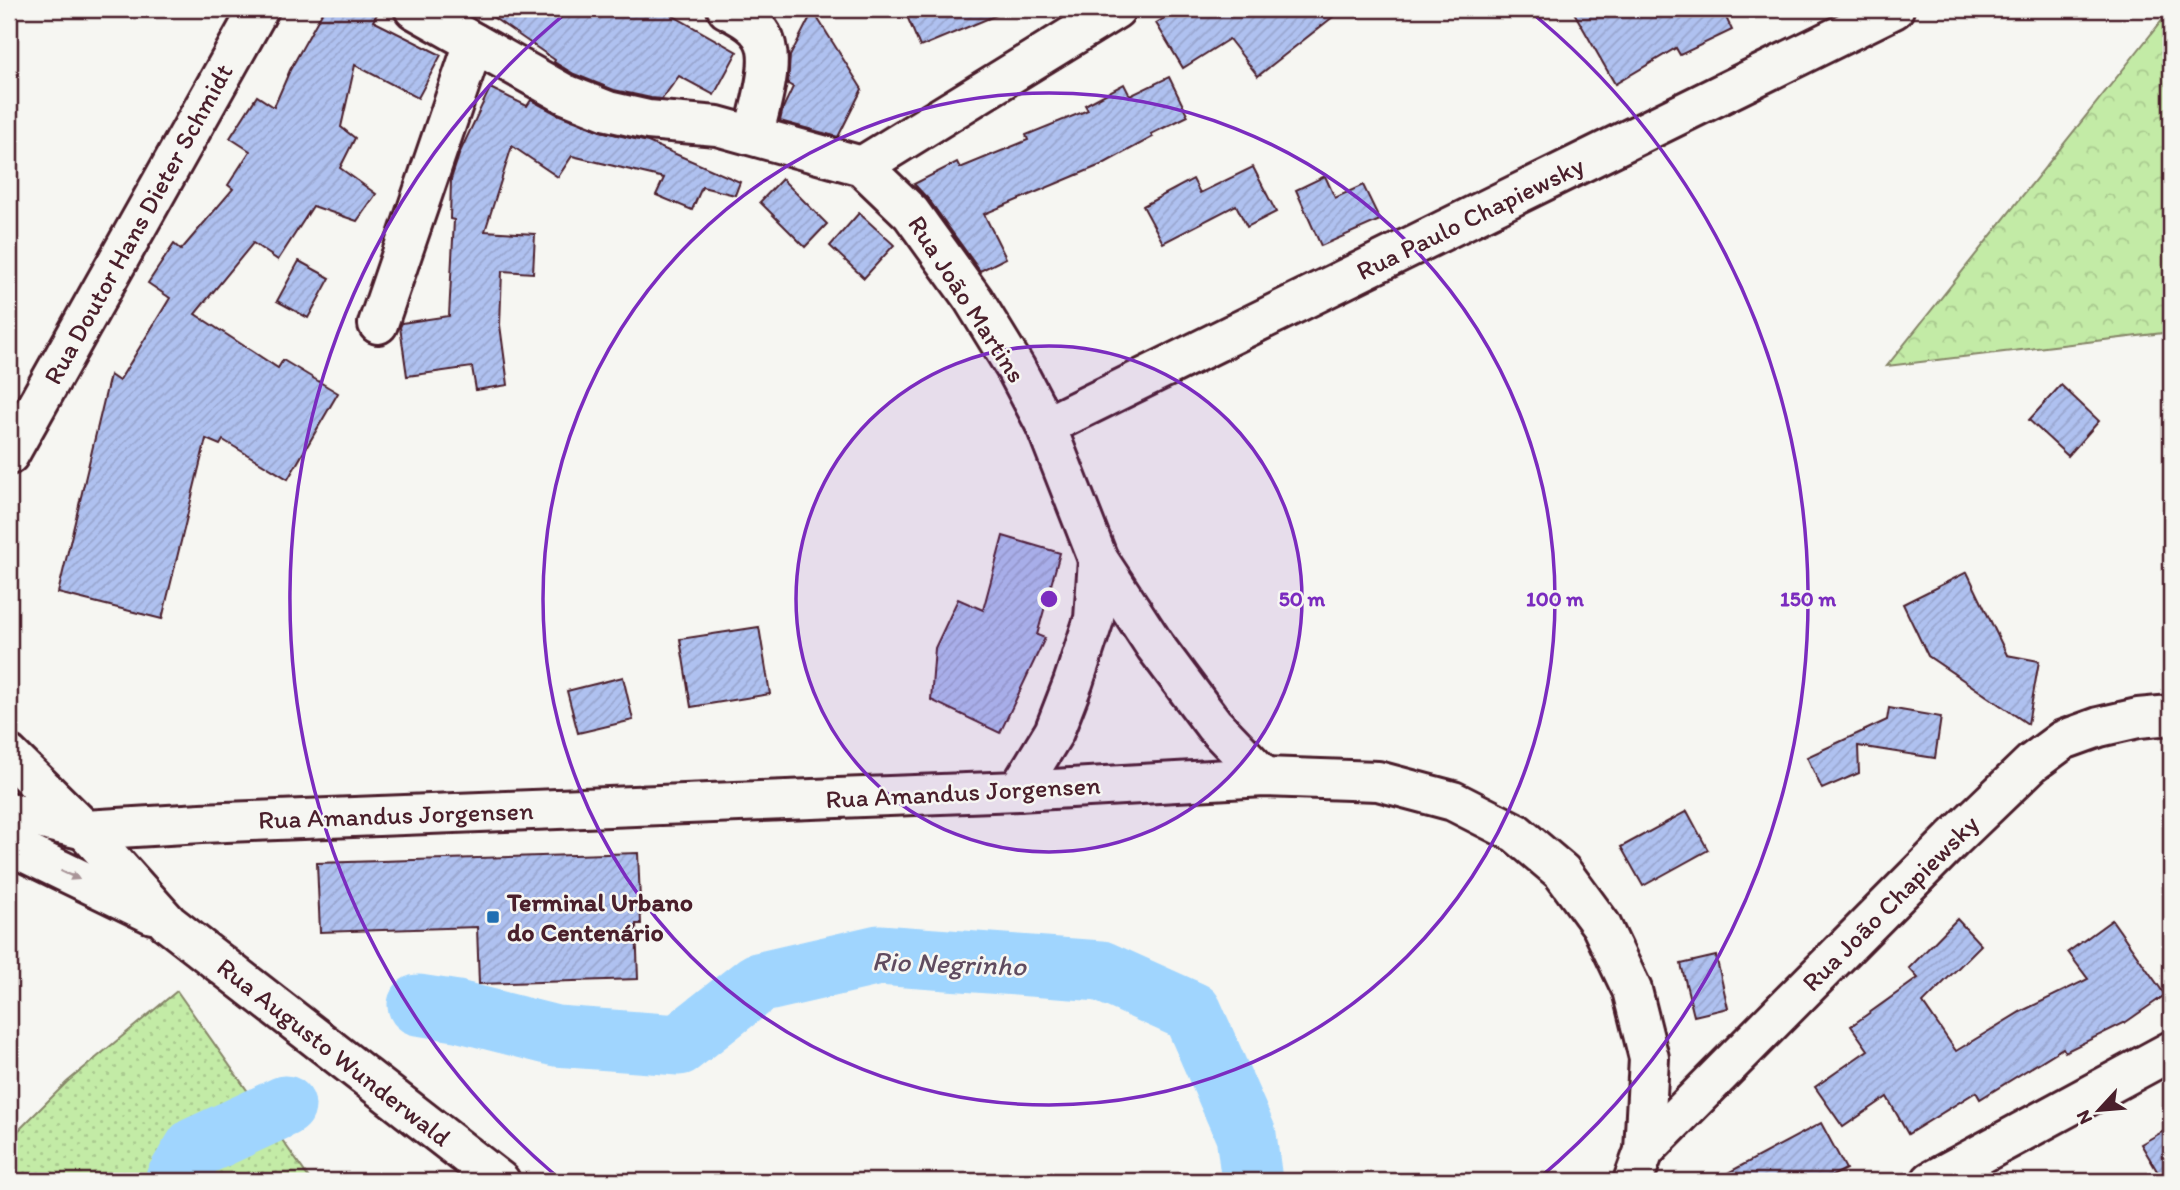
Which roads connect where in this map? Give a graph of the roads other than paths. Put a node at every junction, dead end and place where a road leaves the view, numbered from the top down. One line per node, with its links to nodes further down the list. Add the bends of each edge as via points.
1 (259, 9): 11 (street, Rua Doutor Hans Dieter Schmidt)
2 (414, 9): 6 (street, Rua João Martins)
3 (727, 9): 7 (street, via 746,19 763,37 769,61)
4 (1116, 9): 8 (street)
5 (1894, 9): 10 (street, Rua Paulo Chapiewsky)
6 (474, 43): 7 (street, Rua João Martins, via 565,94 608,111); 9 (street)
7 (754, 134): 8 (street, Rua João Martins)
8 (862, 166): 10 (street, Rua João Martins, via 911,213 973,299)
9 (378, 324)
10 (1046, 426): 13 (street, Rua João Martins)
11 (13, 447): 12 (street, Rua Doutor Hans Dieter Schmidt)
12 (9, 482)
13 (1098, 559): 16 (street, Rua João Martins, via 1213,725); 17 (street, via 1094,619 1073,683 1054,732)
14 (2171, 715): 23 (street, Rua João Chapiewsky, via 2099,727 2063,740 2032,763 1942,849)
15 (9, 755): 19 (street, Rua Augusto Wunderwald)
16 (1264, 777): 17 (street, Rua Amandus Jorgensen); 23 (street, Rua Amandus Jorgensen, via 1378,781 1453,801 1516,833 1562,872 1601,925 1632,990 1648,1058)
17 (1018, 791): 19 (street, Rua Amandus Jorgensen)
18 (9, 812): 19 (street, Rua Amandus Jorgensen)
19 (85, 831): 21 (street, Rua Augusto Wunderwald)
20 (9, 845): 21 (street, Rua Augusto Wunderwald, one-way to 21)
21 (168, 922): 24 (street, Rua Augusto Wunderwald)
22 (2171, 1051): 25 (street)
23 (1639, 1166)
24 (500, 1181)
25 (1931, 1181)

